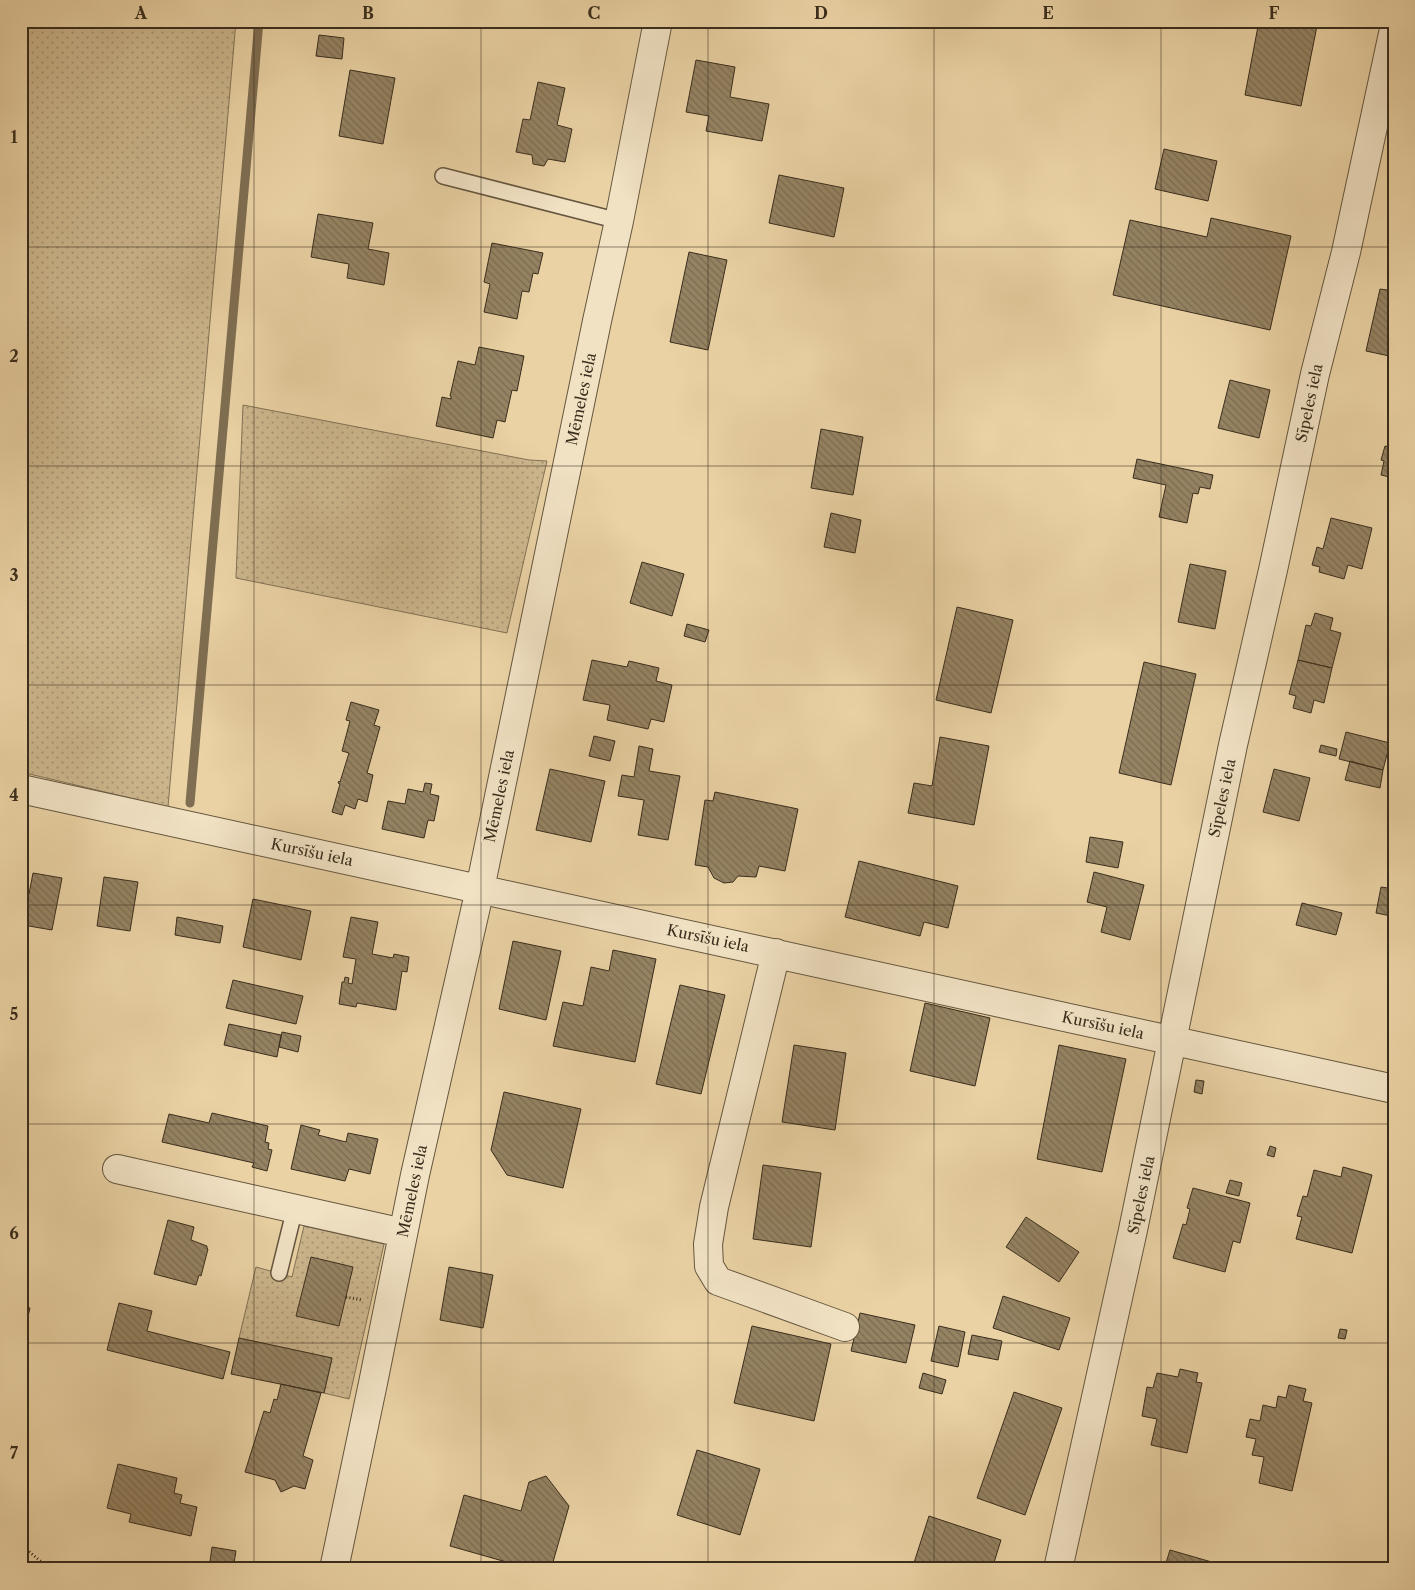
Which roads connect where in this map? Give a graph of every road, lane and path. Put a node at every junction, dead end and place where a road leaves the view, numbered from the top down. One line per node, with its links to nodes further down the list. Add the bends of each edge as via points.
1 (658, 21): 4 (street, Mēmeles iela)
2 (1394, 29): 8 (street, Sīpeles iela, via 1346,252 1315,374)
3 (442, 176): 4 (lane)
4 (619, 221): 6 (street, Mēmeles iela)
5 (21, 789): 6 (street, Kursīšu iela)
6 (480, 888): 7 (street, Kursīšu iela); 12 (street, Mēmeles iela)
7 (776, 953): 8 (street, Kursīšu iela); 14 (street, via 714,1207 708,1244 709,1266 718,1281)
8 (1172, 1040): 9 (street, Kursīšu iela); 18 (street, Sīpeles iela)
9 (1394, 1089)
10 (116, 1168): 11 (street)
11 (294, 1208): 12 (street); 13 (lane)
12 (403, 1232): 17 (street, Mēmeles iela)
13 (279, 1273)
14 (845, 1327)
15 (21, 1545): 16 (path)
16 (50, 1569)
17 (334, 1569)
18 (1058, 1569)

